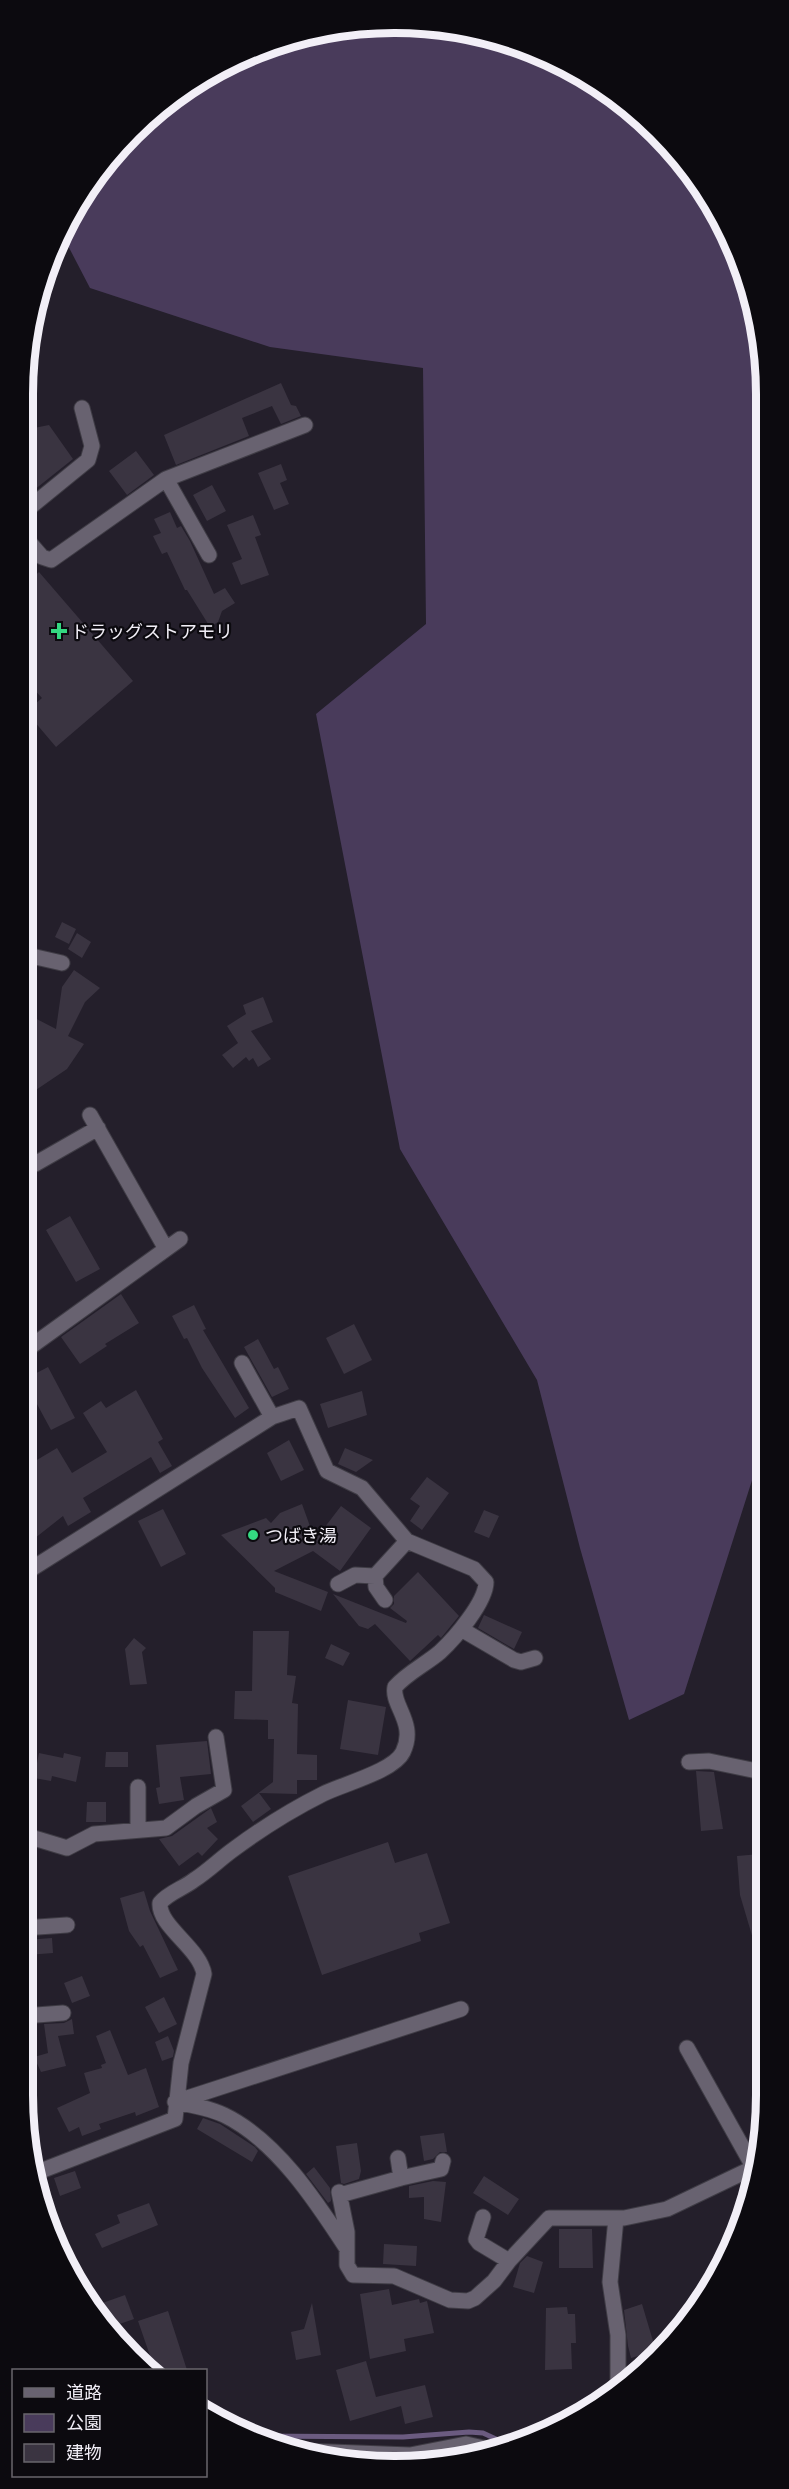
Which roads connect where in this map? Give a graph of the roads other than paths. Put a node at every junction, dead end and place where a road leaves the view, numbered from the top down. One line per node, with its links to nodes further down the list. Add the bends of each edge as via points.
1 (82, 408): 4 (street, via 92,446 88,460)
2 (305, 425): 3 (street)
3 (166, 479): 5 (street, via 55,558 45,559); 6 (street)
4 (33, 505)
5 (33, 546)
6 (209, 555)
7 (33, 956): 8 (street)
8 (62, 963)
9 (35, 1164): 11 (street, via 94,1121)
10 (180, 1239): 11 (street)
11 (166, 1249): 12 (street)
12 (33, 1345)
13 (242, 1363): 14 (street)
14 (272, 1417): 15 (street, via 299,1408 327,1471 362,1488); 16 (street)
15 (407, 1541): 17 (street); 20 (street, via 474,1569 486,1582 480,1601)
16 (33, 1568)
17 (375, 1576): 18 (street, via 355,1575); 19 (street, via 376,1587)
18 (338, 1584)
19 (385, 1600)
20 (461, 1629): 21 (street, via 514,1660); 34 (street, via 440,1652 395,1687 407,1730 398,1759 378,1772 322,1794 162,1899 162,1914 196,1956 204,1974 181,2063)
21 (535, 1658)
22 (216, 1737): 26 (street, via 224,1790 166,1828)
23 (689, 1762): 24 (street, via 709,1761)
24 (756, 1771)
25 (138, 1787): 26 (street)
26 (138, 1830): 27 (street, via 94,1834 67,1848)
27 (33, 1838)
28 (67, 1925): 29 (street)
29 (33, 1927)
30 (461, 2010): 34 (street)
31 (63, 2013): 32 (street)
32 (33, 2015)
33 (687, 2048): 37 (street)
34 (176, 2102): 38 (street, via 176,2119); 43 (street, via 224,2115 268,2144)
35 (398, 2158): 40 (street)
36 (443, 2161): 40 (street, via 441,2169)
37 (749, 2165)
38 (41, 2171)
39 (747, 2175): 42 (street, via 667,2209)
40 (401, 2178): 43 (street, via 339,2193)
41 (483, 2217): 44 (street, via 478,2243)
42 (616, 2218): 44 (street, via 549,2218); 45 (street, via 610,2282 618,2336)
43 (347, 2249): 44 (street, via 347,2265 353,2275 394,2276 459,2302 475,2298 485,2290)
44 (509, 2261)
45 (618, 2378)
46 (477, 2446): 47 (street, via 466,2444 410,2455)
47 (344, 2452)

